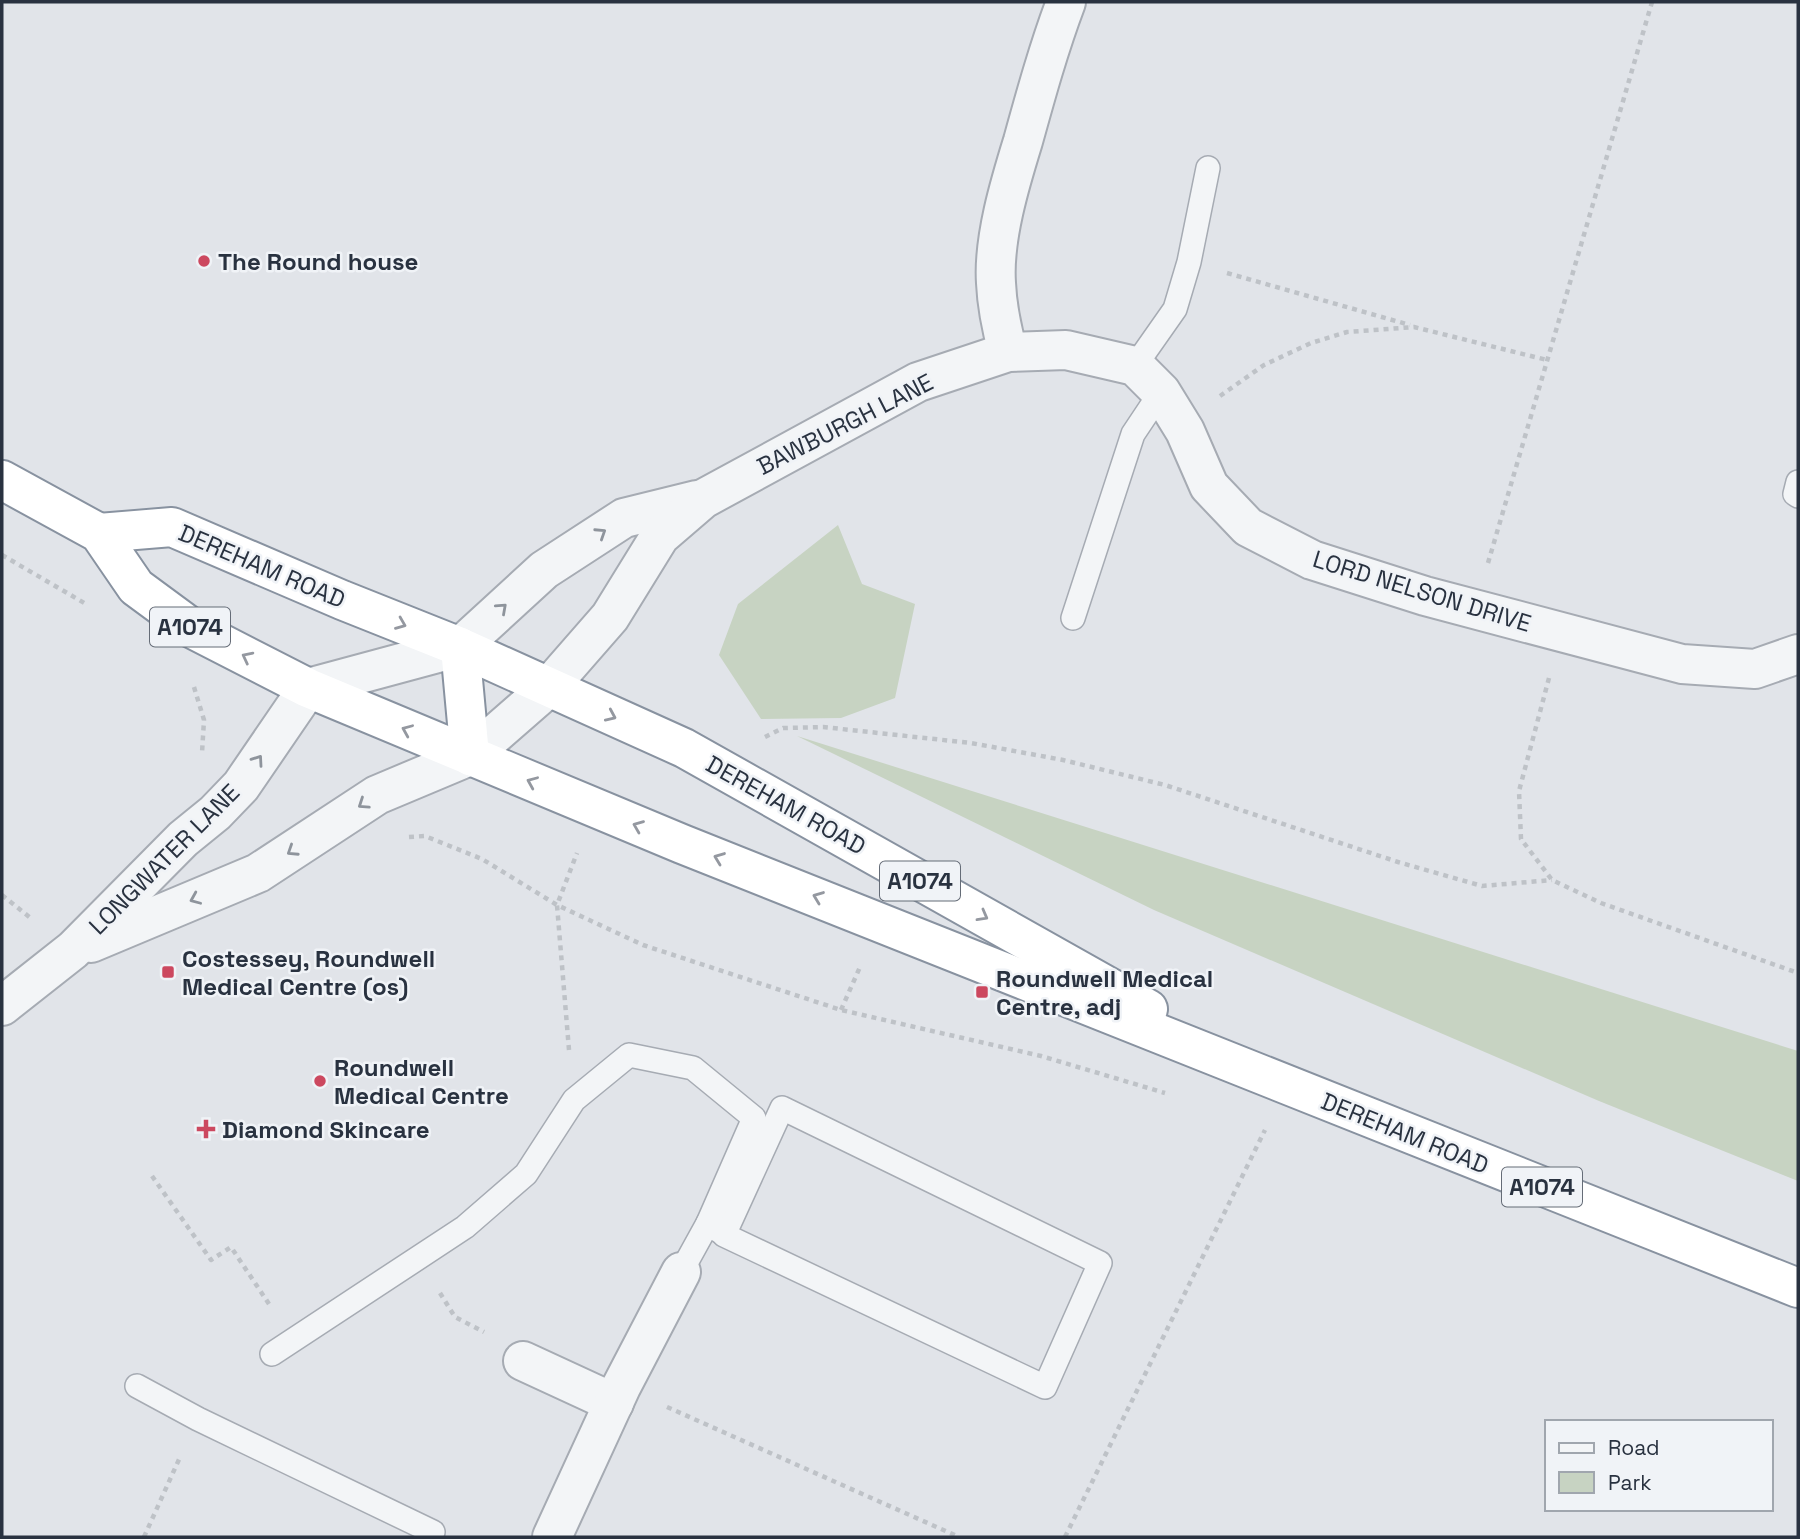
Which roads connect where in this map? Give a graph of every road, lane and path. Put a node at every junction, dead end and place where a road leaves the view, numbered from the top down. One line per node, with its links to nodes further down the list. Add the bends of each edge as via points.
1 (1066, 2): 6 (street, via 1050,44 1001,225 996,281)
2 (1652, 2): 7 (path)
3 (1208, 169): 4 (lane)
4 (1189, 262): 5 (path); 8 (lane)
5 (1414, 327): 7 (path); 9 (path, via 1347,332 1311,343 1254,372 1213,401)
6 (1007, 352): 8 (street, via 1066,349); 13 (street, BAWBURGH LANE, via 918,382)
7 (1547, 360): 16 (path)
8 (1148, 379): 9 (street, LORD NELSON DRIVE); 18 (lane)
9 (1185, 431): 16 (street, LORD NELSON DRIVE, via 1209,486 1248,527 1312,560)
10 (2, 480): 14 (highway, DEREHAM ROAD / A1074)
11 (1798, 482): 12 (lane)
12 (1798, 495)
13 (702, 499): 20 (street, BAWBURGH LANE, one-way to 13, via 544,570 624,518); 24 (street, BAWBURGH LANE, via 660,536 610,617)
14 (99, 533): 20 (highway, DEREHAM ROAD / A1074, one-way to 20, via 172,527); 23 (highway, DEREHAM ROAD / A1074, one-way to 14, via 193,629 136,587)
15 (2, 555): 17 (path)
16 (1475, 608): 19 (street, LORD NELSON DRIVE)
17 (98, 611)
18 (1073, 618)
19 (1562, 634): 21 (street, LORD NELSON DRIVE, via 1682,664 1755,669); 30 (path, via 1519,791 1521,839)
20 (460, 647): 23 (street); 24 (highway, DEREHAM ROAD / A1074); 26 (highway)
21 (1798, 654)
22 (190, 681): 27 (path, via 204,720)
23 (308, 688): 26 (highway, DEREHAM ROAD / A1074, one-way to 23); 32 (street, LONGWATER LANE, one-way to 23, via 241,786)
24 (548, 688): 26 (street, BAWBURGH LANE); 35 (highway, DEREHAM ROAD / A1074, one-way to 35, via 684,748)
25 (756, 741): 30 (path, via 783,728 823,727 971,743 1165,785 1482,886)
26 (470, 756): 28 (highway, DEREHAM ROAD / A1074, one-way to 26); 32 (street, LONGWATER LANE, one-way to 32, via 377,794 258,873)
27 (198, 765)
28 (595, 809): 31 (path); 35 (highway, DEREHAM ROAD / A1074, one-way to 28)
29 (402, 837): 31 (path, via 425,836 482,859)
30 (1552, 880): 33 (path, via 1601,903)
31 (557, 905): 36 (path, via 643,945 841,1010 1041,1056); 37 (path)
32 (73, 950): 34 (street, LONGWATER LANE)
33 (1798, 973)
34 (2, 1006)
35 (1285, 1086): 43 (highway, DEREHAM ROAD / A1074)
36 (1175, 1096)
37 (573, 1100): 40 (lane, via 629,1055 693,1068 754,1118); 41 (lane, via 526,1174 465,1227)
38 (1268, 1123): 54 (path)
39 (152, 1176): 44 (path, via 211,1260 231,1247)
40 (716, 1229): 40 (lane, via 782,1108 1100,1263 1045,1387); 42 (lane)
41 (418, 1257): 44 (lane); 46 (path, via 455,1317 509,1345)
42 (681, 1272): 48 (street)
43 (1798, 1288)
44 (294, 1339): 45 (lane)
45 (272, 1354)
46 (523, 1361): 48 (street)
47 (137, 1386): 49 (lane)
48 (618, 1395): 52 (street); 53 (path)
49 (198, 1419): 50 (lane); 51 (path)
50 (433, 1532)
51 (144, 1537)
52 (551, 1537)
53 (959, 1537)
54 (1065, 1537)

